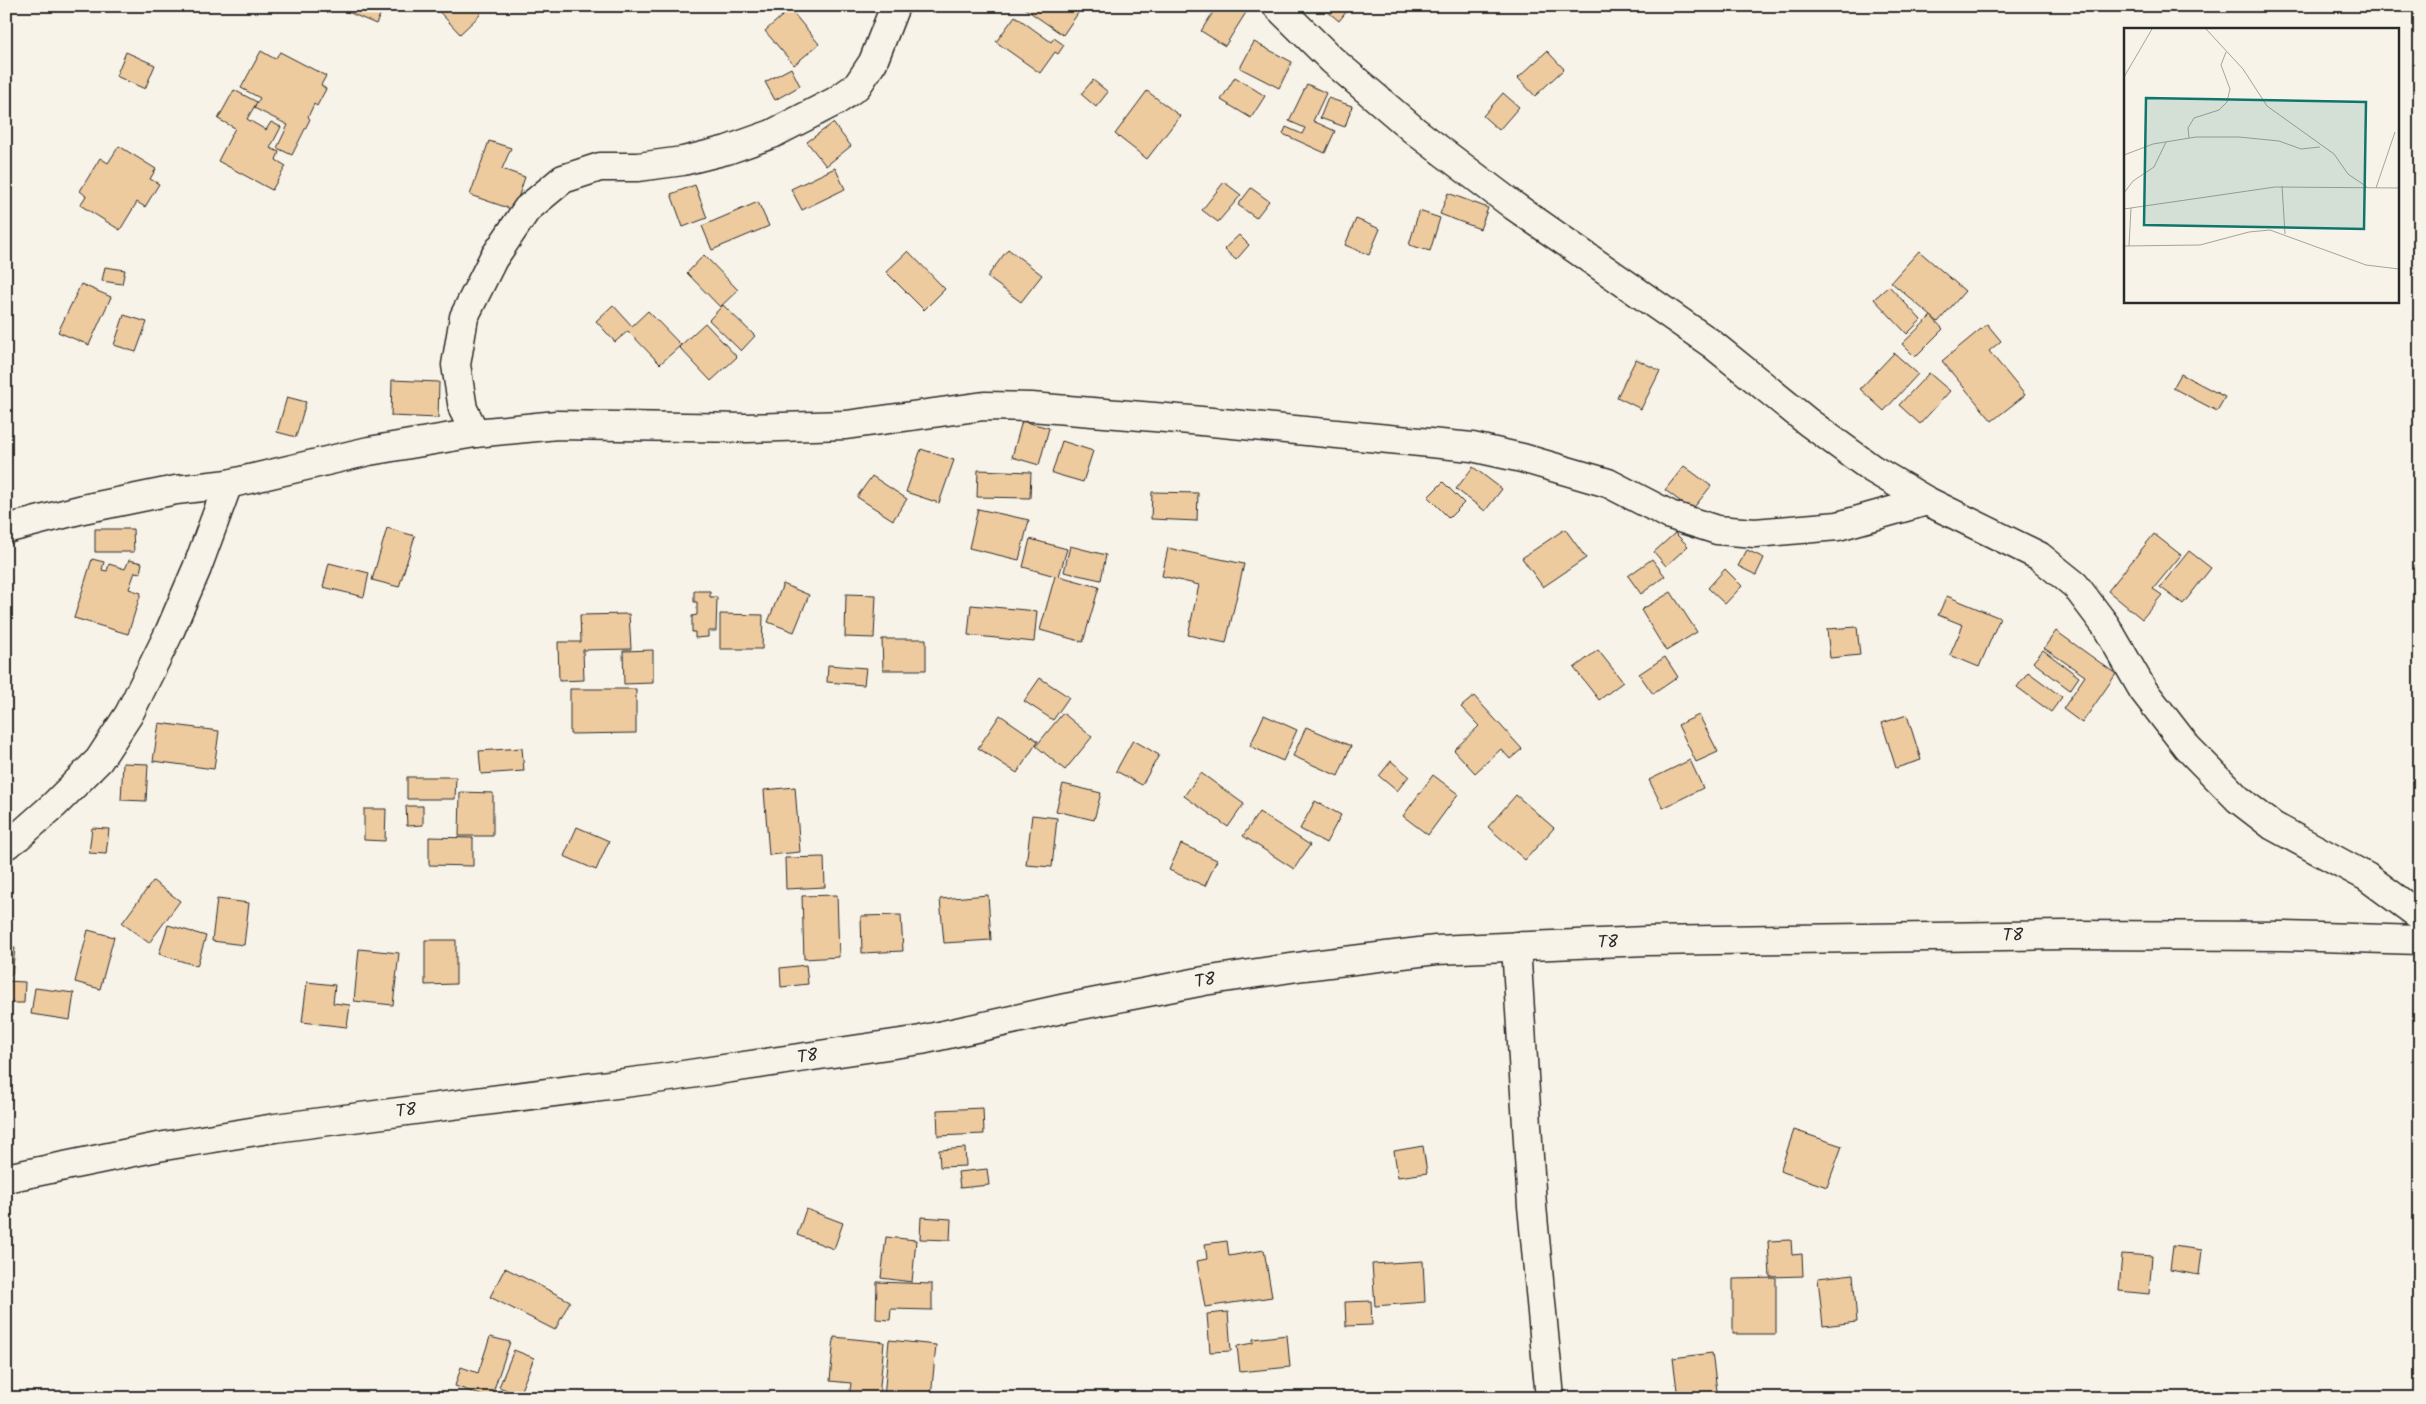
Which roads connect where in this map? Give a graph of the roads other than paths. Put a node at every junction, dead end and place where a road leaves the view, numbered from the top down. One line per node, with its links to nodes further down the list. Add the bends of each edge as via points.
1 (896, 6): 3 (street, via 873,62 858,86 830,105 772,134 727,150 683,161 638,167 600,167 563,179 527,209 493,259 464,317 456,365 463,409)
2 (1277, 6): 5 (street, via 1332,60 1415,131 1514,206 1712,344 1871,468)
3 (475, 433): 4 (street, via 369,451); 5 (street, via 557,425 747,428 846,425 950,409 1031,406 1472,447 1608,483 1670,515 1717,530 1755,533 1838,526)
4 (228, 484): 6 (street, via 176,490); 7 (street, via 197,568 129,714 99,760 20,836)
5 (1927, 501): 8 (street, via 2039,556 2074,585 2106,626 2143,690 2187,747 2238,799 2273,826 2367,877)
6 (6, 529)
7 (6, 844)
8 (2420, 916)
9 (2420, 940): 10 (street, T8, via 2068,934)
10 (1516, 946): 11 (street, T8, via 1436,950 1204,981 922,1040 663,1078 274,1128 158,1147); 12 (street, via 1532,1206)
11 (6, 1178)
12 (1550, 1398)

